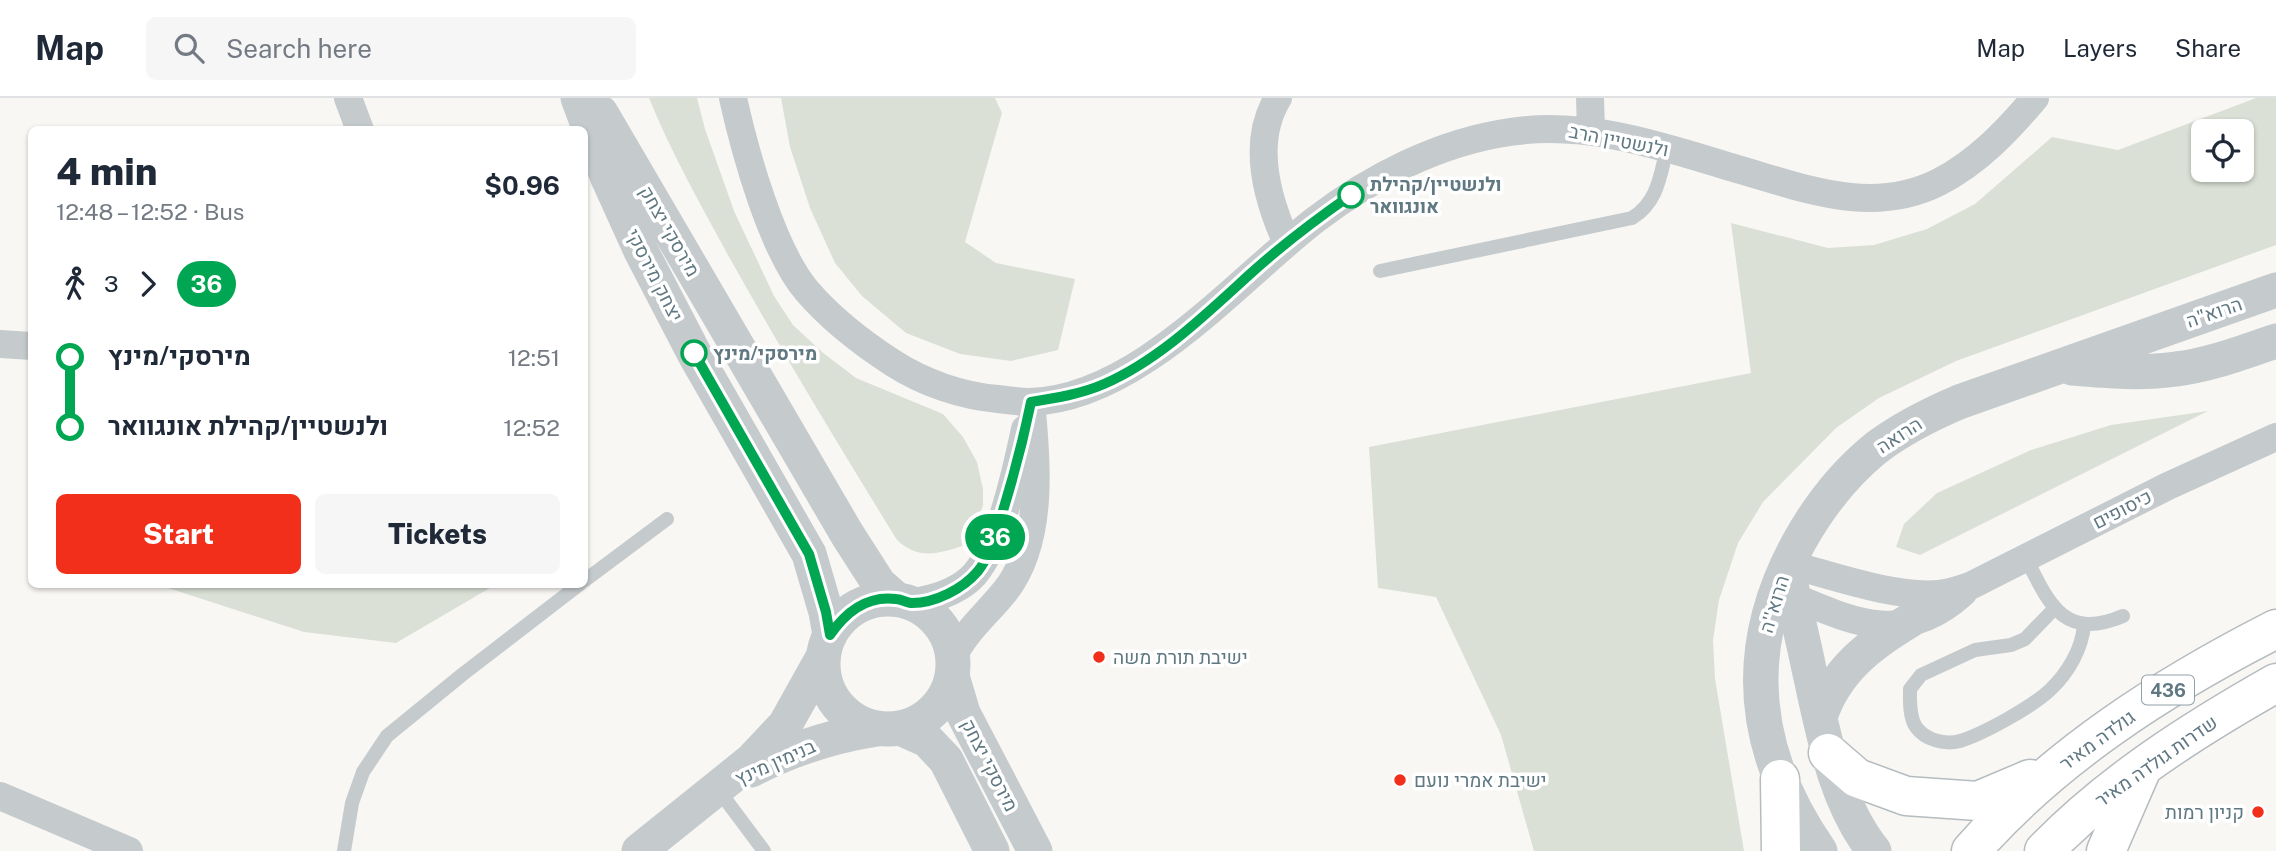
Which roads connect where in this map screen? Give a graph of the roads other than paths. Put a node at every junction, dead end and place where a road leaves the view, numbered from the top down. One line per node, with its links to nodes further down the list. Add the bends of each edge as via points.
1 (348, 98): 8 (street)
2 (578, 98): 33 (street, יצחק מירסקי, via 641,251 809,554 826,612)
3 (593, 98): 27 (street, מירסקי יצחק, via 867,567 879,584)
4 (733, 98): 19 (street, ולנשטיין הרב, via 762,200 787,259 805,289 834,319 889,360 934,383 972,397)
5 (1278, 98): 11 (street, via 1265,129 1264,161 1272,206)
6 (1590, 98): 9 (street)
7 (2035, 98): 10 (street, ולנשטיין הרב, via 2009,129 1959,170 1938,183 1892,197 1829,196)
8 (358, 126)
9 (1591, 131): 10 (street, ולנשטיין הרב); 11 (street, ולנשטיין הרב, via 1510,132 1421,158 1351,195)
10 (1667, 148): 12 (lane, via 1653,196 1645,210 1632,218)
11 (1287, 243): 19 (street, ולנשטיין הרב, via 1154,355 1082,393)
12 (1380, 271)
13 (2276, 290): 14 (street, הרוא"ה)
14 (2152, 334): 18 (street, הרואה)
15 (2276, 341): 18 (street, הרואה, via 2176,369 2111,371)
16 (0, 344): 17 (street)
17 (28, 346)
18 (2058, 366): 24 (street, הרואה, via 1934,413 1877,447 1822,504)
19 (1031, 402): 27 (street, via 987,557 956,590 941,597); 34 (street, via 1035,498 1026,549 1018,573 971,628)
20 (2276, 437): 22 (street, כיסופים)
21 (667, 519): 23 (lane)
22 (2026, 558): 25 (street, כיסופים); 28 (lane)
23 (588, 578)
24 (1786, 584): 25 (street, כיסופים, via 1938,594); 30 (street, כיסופים, via 1863,624); 36 (street, הרוא''ה); 41 (street, הרוא''ה, via 1763,634 1760,671 1764,717)
25 (1970, 586): 30 (street, כיסופים, via 1940,610)
26 (575, 588): 45 (lane, via 387,736 359,782)
27 (903, 601): 33 (street, via 875,600 856,606 841,619); 34 (street, via 928,611 940,624 949,639)
28 (2054, 609): 31 (lane); 31 (lane, via 2025,639 1975,650 1921,675 1910,689 1916,727 1933,741 1958,741 2010,717 2049,691 2074,659)
29 (2123, 616): 31 (lane)
30 (1909, 621): 36 (street, via 1851,664 1832,689)
31 (2084, 625)
32 (2276, 629): 39 (main road, גולדה מאיר / 436, via 2175,685)
33 (826, 646): 37 (street, via 824,677 842,711 859,723); 42 (street, בנימין מינץ, via 785,725)
34 (953, 666): 37 (street, via 946,694 934,710 918,722); 49 (street, מירסקי יצחק, via 963,713)
35 (2276, 683): 40 (main road, שדרות גולדה מאיר / 436)
36 (1820, 717): 38 (street, הרוא''ה)
37 (888, 729): 42 (street, בנימין מינץ, via 818,742 780,755); 48 (street, via 927,740 946,760)
38 (1828, 753): 39 (main road, via 1857,778 1878,787 1940,800 1978,801); 52 (street, הרוא''ה, via 1844,798)
39 (2066, 760): 53 (main road, גולדה מאיר / 436)
40 (2144, 765): 54 (main road, שדרות גולדה מאיר / 436); 55 (main road)
41 (1780, 779): 50 (main road); 51 (street, הרוא''ה)
42 (718, 789): 46 (street); 47 (lane)
43 (0, 796): 44 (street)
44 (129, 851)
45 (344, 851)
46 (639, 851)
47 (764, 851)
48 (992, 851)
49 (1035, 851)
50 (1781, 851)
51 (1820, 851)
52 (1874, 851)
53 (1971, 851)
54 (2044, 851)
55 (2106, 851)

